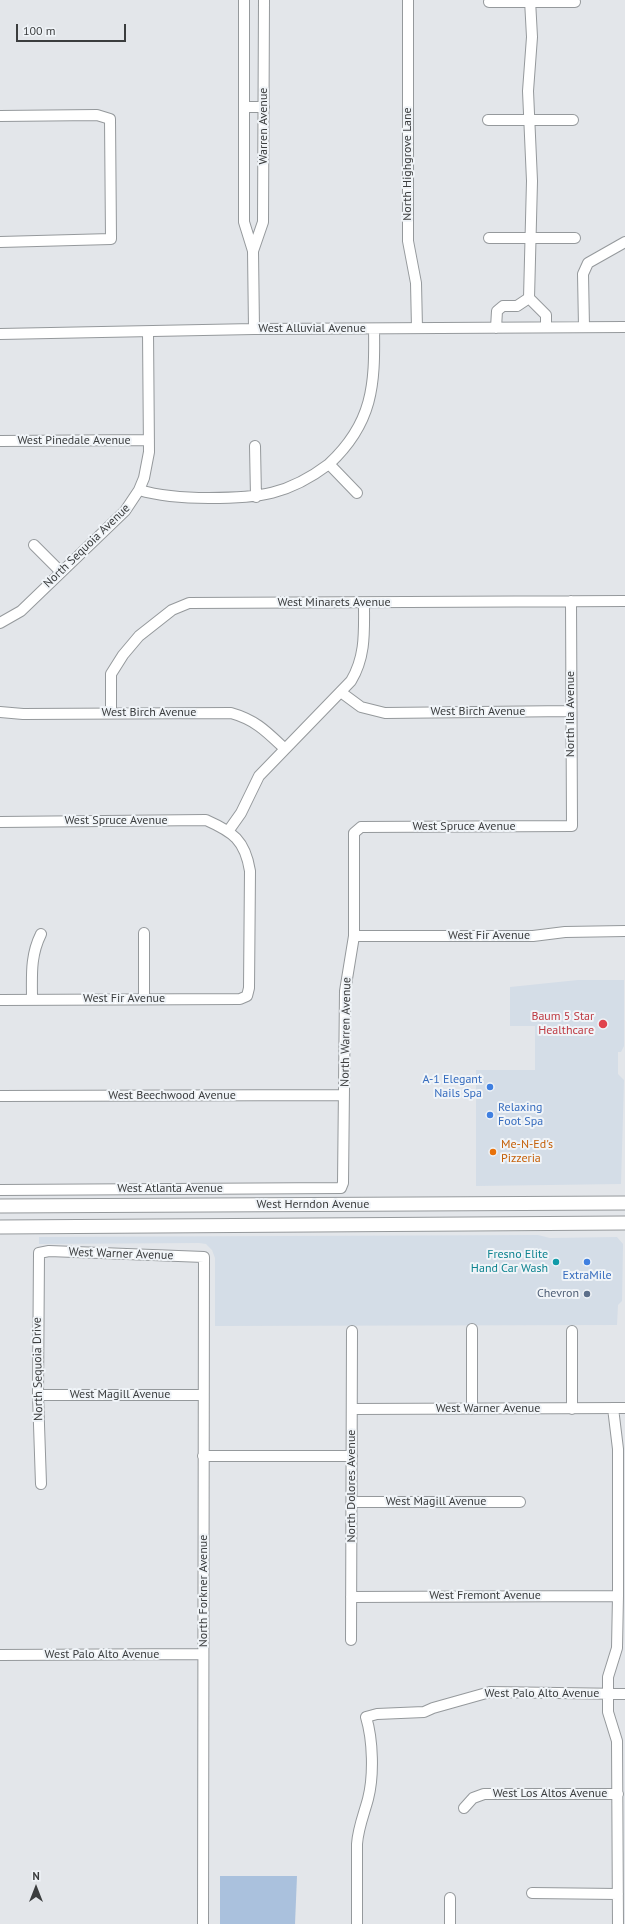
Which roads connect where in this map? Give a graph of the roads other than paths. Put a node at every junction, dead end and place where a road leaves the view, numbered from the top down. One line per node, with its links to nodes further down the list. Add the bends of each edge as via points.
1 (244, 0): 7 (street, Warren Avenue)
2 (264, 0): 8 (street, Warren Avenue)
3 (408, 0): 21 (street, North Highgrove Lane, via 408,241 416,283)
4 (530, 1): 5 (street); 6 (street); 11 (street)
5 (489, 2)
6 (575, 2)
7 (244, 107): 8 (street); 18 (street, Warren Avenue, via 244,222)
8 (264, 107): 18 (street, Warren Avenue, via 264,222)
9 (0, 116): 16 (street, via 97,115 110,119 111,239)
10 (488, 120): 11 (street)
11 (530, 120): 12 (street); 14 (street)
12 (573, 120)
13 (488, 238): 14 (street)
14 (530, 238): 15 (street); 19 (street)
15 (575, 238)
16 (0, 242)
17 (625, 242): 24 (street, via 591,261 585,268)
18 (253, 251): 25 (street, Warren Avenue)
19 (529, 298): 22 (street, via 517,306 503,306 497,311); 23 (street, via 546,315)
20 (625, 327): 24 (street, West Alluvial Avenue)
21 (417, 328): 22 (street, West Alluvial Avenue); 26 (street, West Alluvial Avenue)
22 (496, 328): 23 (street, West Alluvial Avenue)
23 (546, 328): 24 (street, West Alluvial Avenue)
24 (584, 328)
25 (254, 329): 26 (street, West Alluvial Avenue); 27 (street, West Alluvial Avenue)
26 (374, 329): 32 (street, via 375,373 370,397 355,434)
27 (148, 332): 28 (street, West Alluvial Avenue); 29 (street, North Sequoia Avenue)
28 (0, 334)
29 (149, 440): 30 (street, West Pinedale Avenue); 33 (street, North Sequoia Avenue, via 147,465)
30 (0, 441)
31 (255, 446): 35 (street)
32 (329, 464): 34 (street); 35 (street, via 293,486)
33 (139, 490): 35 (street, via 166,497); 37 (street, North Sequoia Avenue, via 125,511)
34 (357, 493)
35 (256, 497)
36 (34, 545): 37 (street)
37 (61, 572): 41 (street, North Sequoia Avenue, via 21,611)
38 (571, 601): 39 (street, West Minarets Avenue); 40 (street, West Minarets Avenue); 43 (street, North Ila Avenue)
39 (625, 601)
40 (364, 603): 42 (street, via 364,643 361,661); 45 (street, West Minarets Avenue, via 189,603 172,610 139,636 111,674)
41 (0, 623)
42 (342, 693): 43 (street, West Birch Avenue, via 361,707 385,713); 46 (street)
43 (571, 711): 48 (street, North Ila Avenue)
44 (0, 712): 45 (street, West Birch Avenue)
45 (111, 713): 46 (street, West Birch Avenue, via 231,713 260,725)
46 (285, 749): 50 (street, via 259,776 241,813)
47 (0, 822): 50 (street, West Spruce Avenue, via 206,820)
48 (572, 826): 49 (street, West Spruce Avenue)
49 (357, 829): 54 (street, North Warren Avenue, via 354,833)
50 (229, 830): 55 (street, West Fir Avenue, via 240,842 250,871 247,996 240,999)
51 (625, 931): 54 (street, West Fir Avenue, via 565,932 533,936)
52 (144, 932): 55 (street)
53 (41, 934): 57 (street, via 34,946 32,959)
54 (354, 936): 58 (street, North Warren Avenue, via 345,991)
55 (144, 999): 57 (street, West Fir Avenue)
56 (0, 1000): 57 (street, West Fir Avenue)
57 (32, 1000)
58 (344, 1095): 59 (street, West Beechwood Avenue); 60 (street, North Warren Avenue, via 344,1183)
59 (0, 1096)
60 (341, 1188): 61 (street, West Atlanta Avenue)
61 (0, 1190)
62 (625, 1203): 63 (main road, West Herndon Avenue)
63 (0, 1206)
64 (625, 1224): 65 (main road, West Herndon Avenue)
65 (0, 1227)
66 (39, 1253): 67 (street, West Warner Avenue, via 49,1251); 71 (street, North Sequoia Drive)
67 (204, 1257): 72 (street, North Forkner Avenue)
68 (472, 1329): 76 (street)
69 (352, 1331): 75 (street, North Dolores Avenue)
70 (572, 1331): 77 (street)
71 (38, 1395): 72 (street, West Magill Avenue); 80 (street, North Sequoia Drive)
72 (203, 1395): 78 (street, North Forkner Avenue)
73 (613, 1408): 74 (street, West Warner Avenue); 77 (street, West Warner Avenue); 83 (street, via 618,1450)
74 (625, 1408)
75 (352, 1409): 76 (street, West Warner Avenue); 79 (street, North Dolores Avenue)
76 (472, 1409): 77 (street, West Warner Avenue)
77 (572, 1409)
78 (204, 1456): 79 (street); 86 (street, North Forkner Avenue)
79 (352, 1456): 81 (street, North Dolores Avenue)
80 (41, 1484)
81 (352, 1502): 82 (street, West Magill Avenue); 84 (street, North Dolores Avenue)
82 (520, 1502)
83 (618, 1596): 84 (street, West Fremont Avenue); 88 (street, via 617,1648 608,1677)
84 (351, 1597): 85 (street, North Dolores Avenue)
85 (351, 1640)
86 (203, 1654): 87 (street, West Palo Alto Avenue); 95 (street, North Forkner Avenue)
87 (0, 1655)
88 (608, 1694): 89 (street, West Palo Alto Avenue); 90 (street, via 608,1712 617,1741); 96 (street, West Palo Alto Avenue, via 490,1692 424,1712 377,1714 366,1717 371,1744 371,1778 358,1832)
89 (625, 1694)
90 (618, 1794): 91 (street, West Los Altos Avenue, via 484,1794 473,1798); 93 (street)
91 (464, 1808)
92 (532, 1893): 93 (street)
93 (618, 1894): 98 (street)
94 (450, 1898): 97 (street)
95 (203, 1924)
96 (357, 1924)
97 (450, 1924)
98 (618, 1924)

